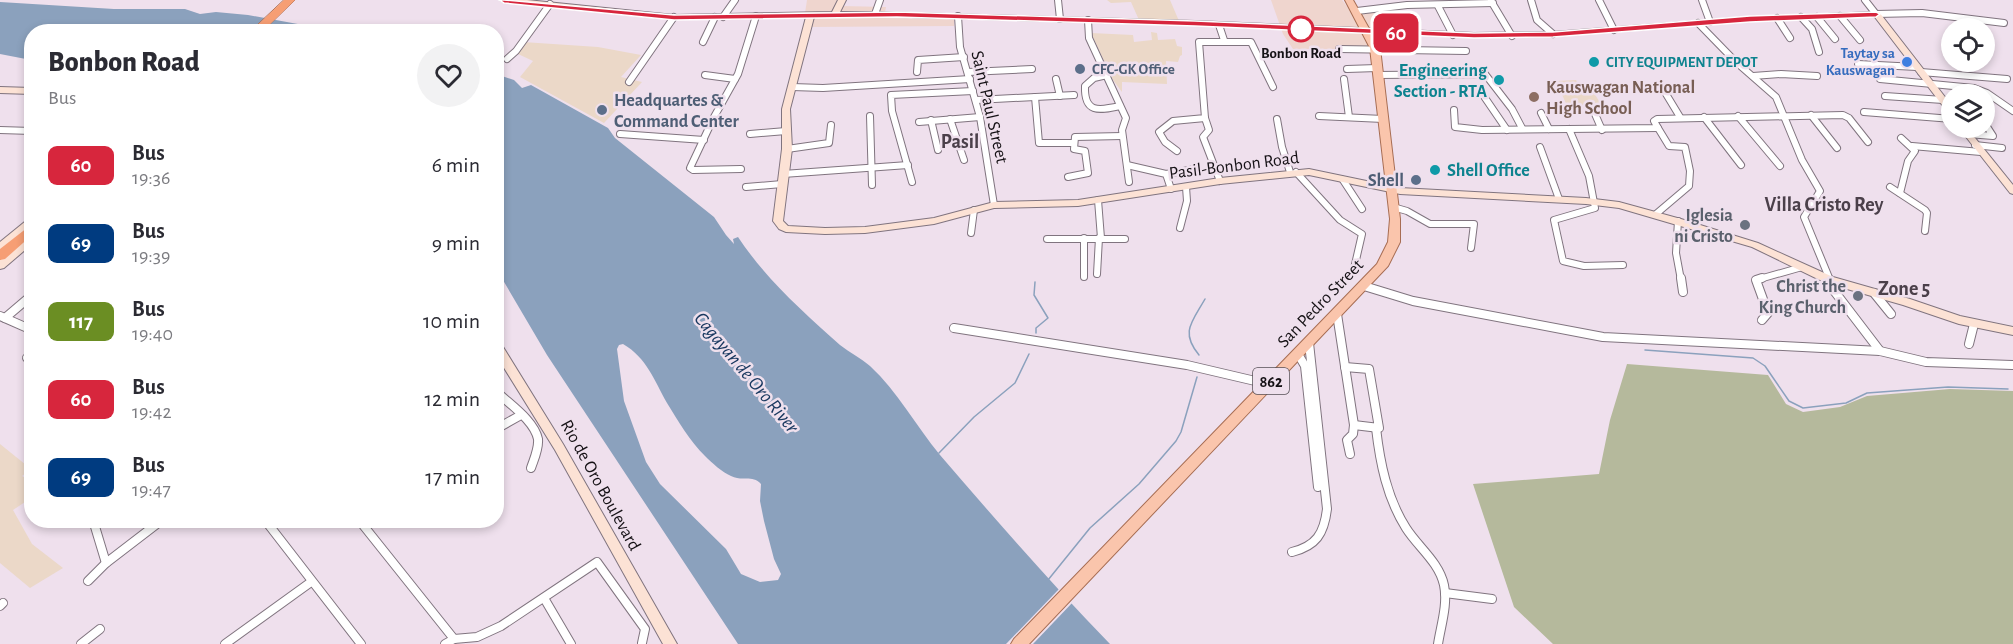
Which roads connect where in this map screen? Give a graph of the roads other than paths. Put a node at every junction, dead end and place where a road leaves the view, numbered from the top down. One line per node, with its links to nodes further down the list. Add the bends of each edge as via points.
1 (290, 0): 35 (highway)
2 (504, 0): 12 (street)
3 (735, 0): 27 (street)
4 (842, 0): 19 (street)
5 (879, 0): 20 (street)
6 (1058, 0): 30 (street)
7 (1349, 0): 17 (main road, San Pedro Street / 862)
8 (1531, 0): 39 (street, via 1537,20)
9 (1599, 0): 37 (street)
10 (1702, 0): 32 (street)
11 (1865, 0): 21 (street)
12 (551, 2): 26 (street); 52 (street)
13 (1466, 2): 14 (street); 15 (street)
14 (1491, 2): 41 (street)
15 (1448, 3): 16 (street)
16 (1438, 6): 17 (street, via 1385,5); 40 (street)
17 (1357, 10): 38 (main road, San Pedro Street / 862)
18 (811, 14): 19 (street); 22 (street); 73 (street)
19 (835, 14): 20 (street)
20 (875, 14): 23 (street)
21 (1876, 14): 25 (street); 34 (street, via 1922,13); 58 (street)
22 (756, 16): 27 (street); 66 (street)
23 (958, 16): 30 (street); 51 (street, Saint Paul Street)
24 (1816, 16): 25 (street); 28 (street); 43 (street)
25 (1840, 16): 45 (street)
26 (674, 17): 27 (street); 71 (street)
27 (719, 17): 46 (street)
28 (1801, 17): 29 (street); 50 (street, via 1812,29)
29 (1777, 18): 32 (street); 42 (street)
30 (1060, 19): 31 (street)
31 (1088, 20): 36 (street); 62 (street, via 1089,38)
32 (1710, 22): 33 (street)
33 (1698, 23): 37 (street); 64 (street)
34 (2004, 23)
35 (264, 24)
36 (1219, 25): 38 (street); 44 (street)
37 (1614, 30): 39 (street)
38 (1368, 32): 40 (street); 47 (main road, San Pedro Street / 862)
39 (1553, 34): 41 (street)
40 (1453, 35): 41 (street)
41 (1512, 36)
42 (1790, 38)
43 (1835, 39)
44 (1224, 40): 74 (street, via 1252,43); 102 (street, via 1201,40 1198,44)
45 (1860, 40)
46 (703, 42)
47 (1375, 48): 48 (street); 49 (street); 60 (main road, San Pedro Street / 862)
48 (1338, 49)
49 (1466, 51)
50 (1819, 52)
51 (964, 57): 53 (street); 63 (street, Saint Paul Street)
52 (507, 59)
53 (940, 59): 55 (street); 59 (street, via 916,61)
54 (1858, 64): 58 (street)
55 (940, 69)
56 (1032, 69): 63 (street)
57 (1347, 69): 60 (street)
58 (1919, 69): 70 (street); 72 (street)
59 (917, 72)
60 (1378, 72): 103 (main road, San Pedro Street / 862); 110 (street, via 1485,74)
61 (705, 75): 66 (street)
62 (1107, 75): 87 (street); 87 (street, via 1094,78 1085,86 1088,105 1101,109)
63 (969, 76): 73 (street); 78 (street, Saint Paul Street)
64 (1753, 76): 65 (street); 93 (street, via 1776,97)
65 (1817, 76)
66 (735, 79): 124 (street)
67 (1056, 79): 81 (street)
68 (1344, 79): 99 (street)
69 (1880, 79): 72 (street)
70 (2007, 79)
71 (629, 82)
72 (1930, 83): 84 (street); 89 (street, via 1980,90)
73 (792, 87): 118 (street)
74 (1273, 87)
75 (1663, 89): 100 (street)
76 (0, 90): 77 (street)
77 (24, 91)
78 (973, 91): 85 (street, Saint Paul Street); 136 (street, via 891,95)
79 (1481, 92): 115 (street)
80 (1074, 95): 81 (street)
81 (1060, 96): 83 (street)
82 (1885, 96): 86 (street)
83 (1035, 97): 85 (street); 126 (street, via 1039,143)
84 (1941, 97)
85 (976, 100): 98 (street, Saint Paul Street)
86 (1941, 100)
87 (1120, 106): 121 (street, via 1126,118)
88 (1454, 110): 115 (street, via 1454,125 1458,128)
89 (2013, 111)
90 (1864, 112): 104 (street)
91 (1541, 113): 112 (street)
92 (1595, 114): 116 (street)
93 (1784, 115): 94 (street); 97 (street); 187 (street, via 1802,160 1821,190 1804,217)
94 (1811, 115): 125 (street, via 1845,116); 130 (street)
95 (870, 116): 140 (street)
96 (1318, 116): 99 (street)
97 (1738, 116): 101 (street); 139 (street)
98 (980, 117): 105 (street); 162 (street, Saint Paul Street)
99 (1349, 117): 103 (street)
100 (1680, 117): 101 (street); 111 (street, via 1656,119)
101 (1704, 117): 138 (street)
102 (1205, 118): 134 (street, via 1179,119 1163,126 1160,135); 149 (street, via 1209,129 1203,137)
103 (1383, 118): 156 (main road, San Pedro Street / 862)
104 (1941, 118)
105 (950, 119): 107 (street); 135 (street)
106 (1277, 119): 143 (street, via 1282,147)
107 (931, 120): 108 (street); 133 (street)
108 (919, 122)
109 (831, 125): 132 (street, via 829,142)
110 (1522, 128): 112 (street); 115 (street)
111 (1658, 128): 116 (street); 166 (street, via 1669,146 1684,147 1691,180)
112 (1549, 129): 113 (street)
113 (1569, 129): 116 (street); 161 (street, via 1589,176)
114 (0, 130): 117 (street)
115 (1508, 130)
116 (1602, 130)
117 (24, 131)
118 (786, 131): 120 (street); 132 (street)
119 (620, 134): 124 (street)
120 (750, 134)
121 (1122, 136): 126 (street, via 1076,137); 137 (street)
122 (1901, 138): 127 (street)
123 (1970, 138): 131 (street)
124 (704, 140): 141 (street, via 691,169)
125 (1868, 142)
126 (1073, 143): 145 (street, via 1074,149 1086,151 1088,173)
127 (1912, 146): 131 (street); 158 (street, via 1915,151 1908,161)
128 (1540, 147): 159 (street)
129 (2002, 147): 131 (street)
130 (1837, 148)
131 (1978, 148): 157 (street)
132 (787, 149): 146 (street)
133 (938, 150)
134 (1177, 150)
135 (964, 160)
136 (908, 165): 140 (street); 148 (street)
137 (1127, 165): 144 (street); 150 (street)
138 (1741, 165)
139 (1780, 166)
140 (873, 167): 146 (street); 151 (street)
141 (741, 169)
142 (1195, 169): 144 (street)
143 (1293, 172): 147 (street, Pasil-Bonbon Road); 149 (street, Pasil-Bonbon Road); 184 (street, via 1340,220 1362,234)
144 (1166, 174): 155 (street)
145 (1068, 177)
146 (783, 179): 152 (street); 165 (street, Pasil-Bonbon Road, via 778,221 786,229 865,230 934,221)
147 (1343, 180): 156 (street, Pasil-Bonbon Road); 164 (street)
148 (912, 182)
149 (1220, 182): 153 (street, Pasil-Bonbon Road)
150 (1129, 183)
151 (872, 185)
152 (746, 187)
153 (1186, 187): 155 (street, Pasil-Bonbon Road); 169 (street, via 1187,201)
154 (1890, 187): 158 (street)
155 (1171, 189): 160 (street, Pasil-Bonbon Road)
156 (1391, 190): 159 (street, Pasil-Bonbon Road); 163 (main road, San Pedro Street / 862)
157 (2013, 191)
158 (1900, 193): 170 (street, via 1927,212)
159 (1559, 199): 161 (street, Pasil-Bonbon Road)
160 (1098, 200): 162 (street, Pasil-Bonbon Road); 174 (street)
161 (1592, 201): 166 (street, Pasil-Bonbon Road); 182 (street, via 1594,208 1554,220 1563,261)
162 (994, 205): 165 (street, Pasil-Bonbon Road)
163 (1394, 207): 179 (street, via 1430,224 1474,224); 188 (main road, San Pedro Street / 862, via 1395,230 1390,252)
164 (1362, 209)
165 (974, 210): 171 (street)
166 (1656, 214): 167 (street, Pasil-Bonbon Road)
167 (1678, 221): 183 (street, Pasil-Bonbon Road, via 1755,245); 189 (street, via 1677,253)
168 (24, 226): 178 (street)
169 (1180, 228)
170 (1925, 231)
171 (971, 233)
172 (24, 235): 180 (highway)
173 (1084, 238): 174 (street); 175 (street); 186 (street)
174 (1100, 238): 176 (street); 185 (street)
175 (1047, 239)
176 (1125, 239)
177 (24, 245): 181 (street)
178 (0, 247)
179 (1471, 248)
180 (0, 256)
181 (0, 265)
182 (1623, 265)
183 (1802, 267): 187 (street, Pasil-Bonbon Road); 195 (street, via 1756,280 1768,313)
184 (1353, 273)
185 (1098, 274)
186 (1084, 277)
187 (1828, 280): 190 (street, Pasil-Bonbon Road); 202 (street)
188 (1364, 286): 192 (main road, San Pedro Street / 862); 202 (street, via 1413,301 1593,336)
189 (1683, 292)
190 (1874, 293): 193 (street); 196 (street, Pasil-Bonbon Road)
191 (24, 301): 194 (street)
192 (1337, 314): 200 (main road, San Pedro Street / 862); 206 (street)
193 (1891, 314)
194 (3, 317): 197 (street)
195 (1762, 320)
196 (1974, 324): 199 (street, Pasil-Bonbon Road); 201 (street)
197 (24, 326)
198 (954, 328): 207 (street, via 1187,366)
199 (2013, 331)
200 (1309, 342): 203 (main road, San Pedro Street / 862); 220 (street, via 1327,499 1326,521 1316,543)
201 (1969, 344)
202 (1880, 351): 205 (street, via 1926,362)
203 (1298, 354): 207 (main road, San Pedro Street / 862); 215 (street, via 1305,366)
204 (504, 358): 235 (street, Rio de Oro Boulevard)
205 (2012, 365)
206 (1345, 367): 211 (street); 212 (street, via 1369,369)
207 (1268, 384): 236 (main road, San Pedro Street / 862)
208 (504, 399): 209 (street)
209 (521, 415): 210 (street); 214 (street, via 537,436)
210 (504, 425)
211 (1354, 425): 212 (street); 213 (street, via 1347,440)
212 (1376, 428): 224 (street, via 1386,489 1407,529 1441,575)
213 (1350, 454)
214 (531, 468)
215 (1318, 487)
216 (95, 528): 221 (street)
217 (152, 528): 221 (street)
218 (271, 528): 223 (street)
219 (365, 528): 228 (street)
220 (1292, 552)
221 (106, 563): 222 (street)
222 (88, 581)
223 (311, 582): 230 (street); 231 (street)
224 (1445, 593): 226 (street); 237 (street)
225 (544, 597): 228 (street, via 501,626 477,637); 233 (street); 234 (street, via 593,562 599,562 645,629)
226 (1492, 599)
227 (100, 629): 229 (street)
228 (454, 639): 232 (street)
229 (81, 644)
230 (225, 644)
231 (361, 644)
232 (445, 644)
233 (571, 644)
234 (642, 644)
235 (670, 644)
236 (1019, 644)
237 (1438, 644)

